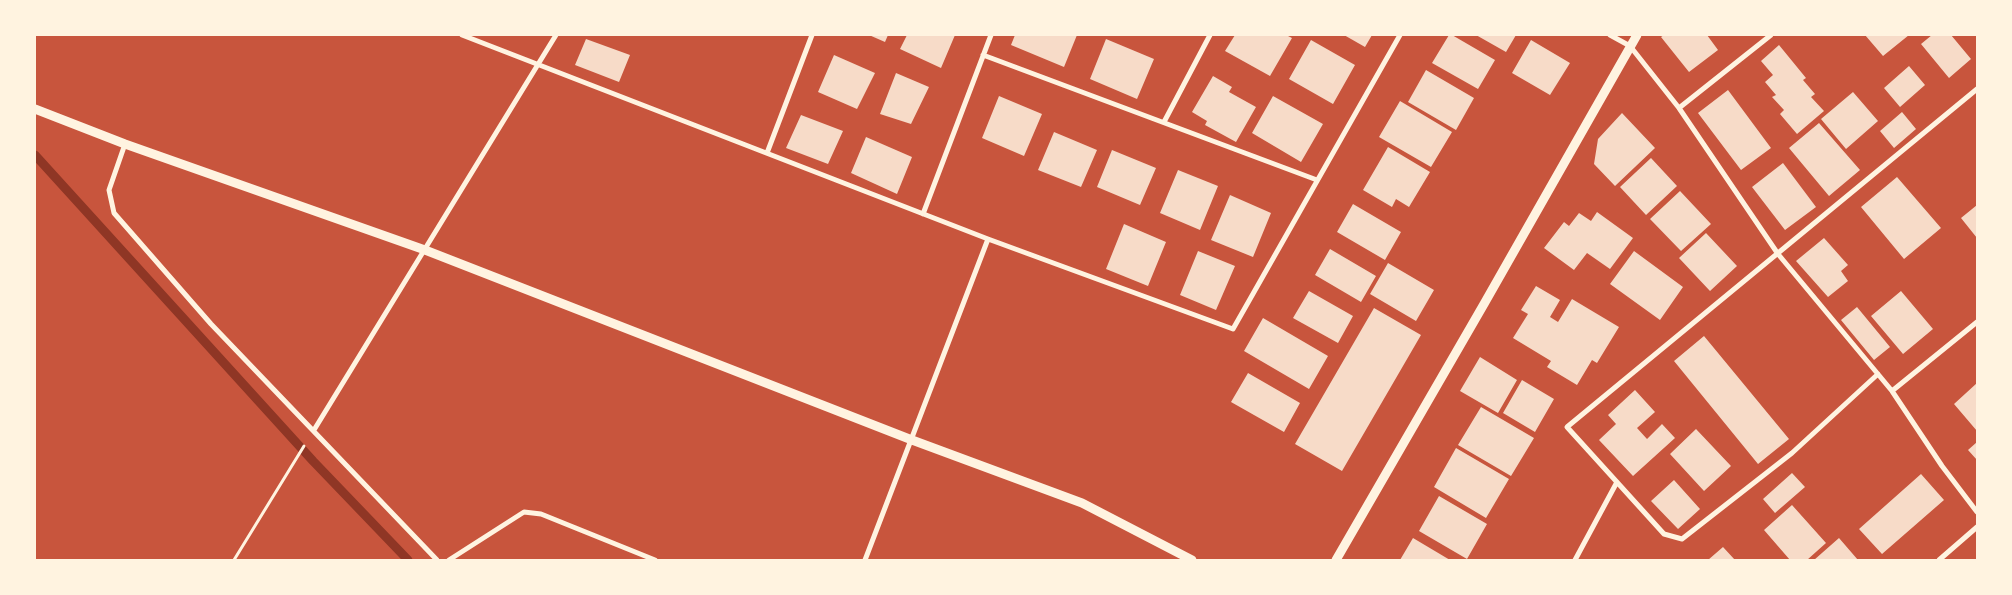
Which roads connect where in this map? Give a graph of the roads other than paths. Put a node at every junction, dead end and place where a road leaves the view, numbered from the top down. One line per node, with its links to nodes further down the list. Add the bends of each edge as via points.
1 (462, 35): 12 (street)
2 (556, 35): 12 (street)
3 (812, 35): 18 (street)
4 (991, 35): 11 (street)
5 (1210, 35): 16 (street)
6 (1400, 35): 19 (street)
7 (1610, 35): 10 (street)
8 (1636, 35): 10 (street)
9 (1771, 35): 14 (street)
10 (1630, 46): 14 (street); 37 (street)
11 (983, 55): 16 (street); 20 (street)
12 (537, 65): 18 (street); 22 (street)
13 (1977, 90): 23 (street)
14 (1679, 108): 23 (street)
15 (35, 109): 17 (street)
16 (1164, 122): 19 (street)
17 (125, 144): 22 (street); 27 (street, via 109,190 114,213 211,324)
18 (767, 153): 20 (street)
19 (1317, 180): 21 (street, via 1233,329)
20 (923, 214): 21 (street)
21 (988, 239): 28 (street)
22 (425, 250): 27 (street); 28 (street)
23 (1778, 254): 25 (street); 29 (street, via 1567,427)
24 (1977, 322): 26 (street)
25 (1878, 374): 26 (street); 29 (street, via 1792,452 1682,539 1664,534)
26 (1892, 391): 30 (street)
27 (314, 430): 32 (street)
28 (912, 440): 35 (street); 36 (street, via 1082,504)
29 (1617, 482): 38 (street)
30 (1977, 512)
31 (1977, 527): 39 (street)
32 (437, 560)
33 (449, 560): 34 (street, via 524,512 541,514)
34 (655, 560)
35 (865, 560)
36 (1192, 560)
37 (1336, 560)
38 (1574, 560)
39 (1939, 560)

